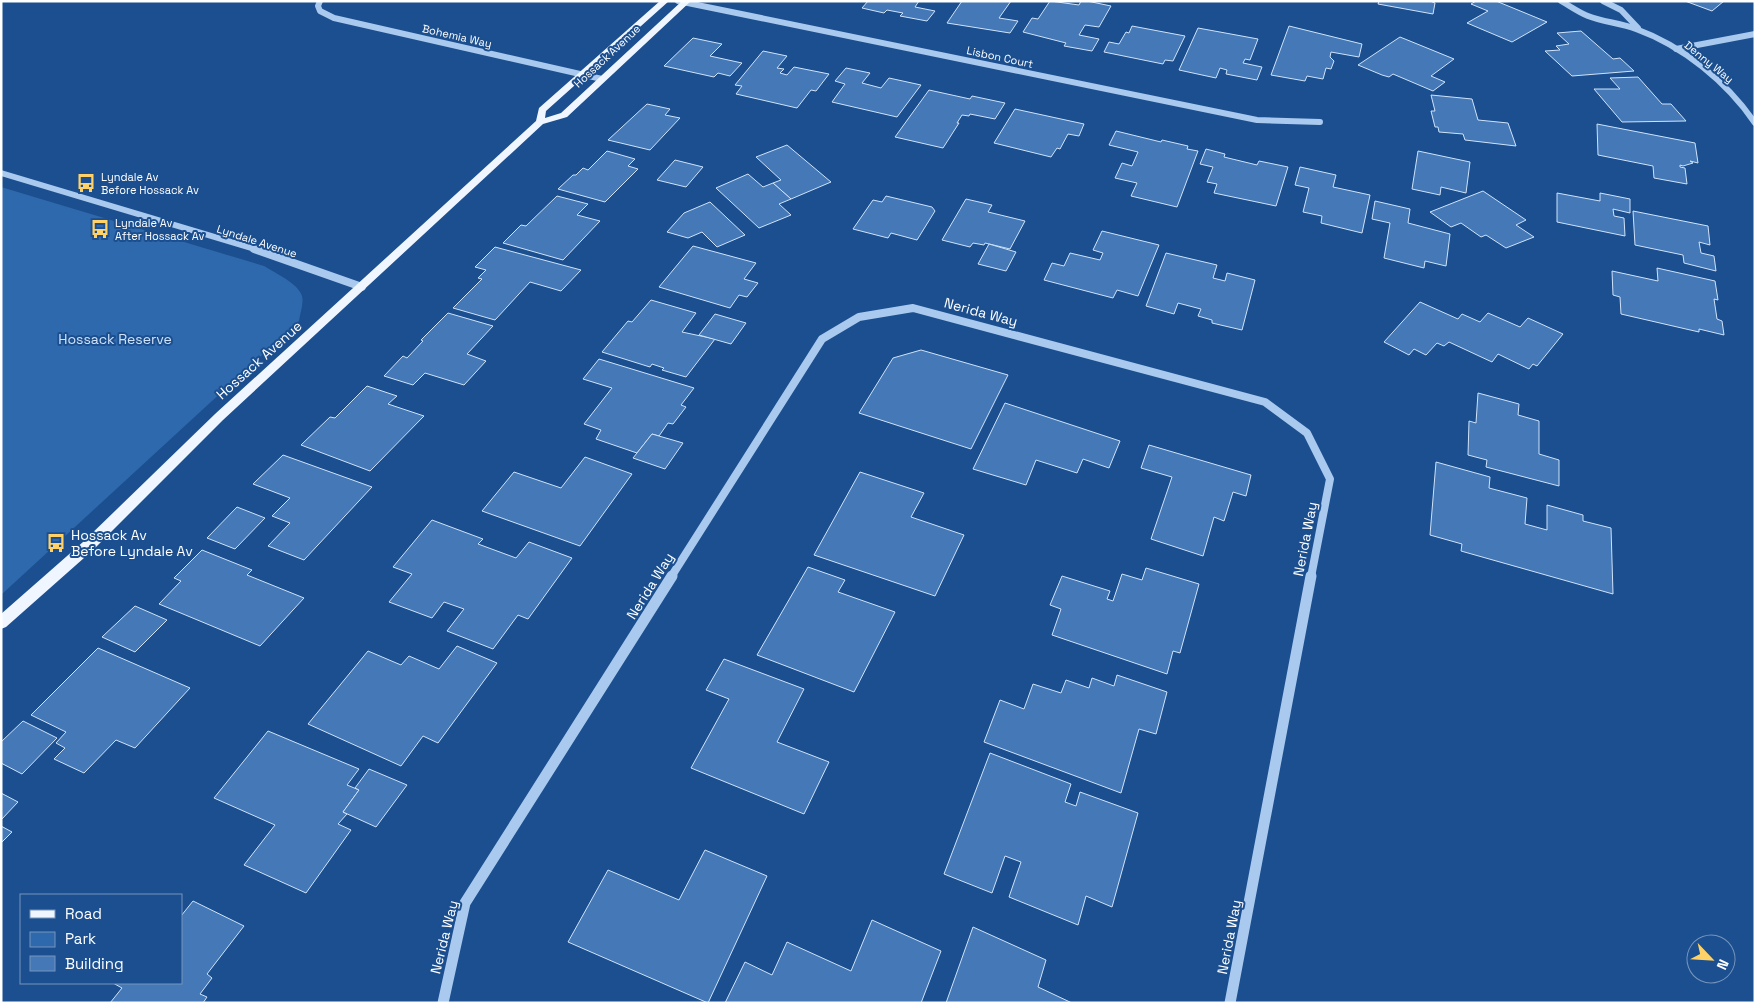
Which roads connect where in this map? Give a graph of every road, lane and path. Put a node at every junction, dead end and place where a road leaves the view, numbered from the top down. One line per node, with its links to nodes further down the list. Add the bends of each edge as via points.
1 (320, 1): 9 (street, Bohemia Way, via 320,11 334,18)
2 (665, 1): 9 (main road, Hossack Avenue)
3 (1561, 1): 6 (street, Denny Way, via 1588,16)
4 (1603, 1): 6 (street, Denny Way, via 1621,10)
5 (684, 2): 10 (main road, Hossack Avenue); 12 (street, Lisbon Court, via 1257,120)
6 (1640, 29): 8 (street, Denny Way)
7 (1755, 34): 8 (street)
8 (1676, 49): 13 (street, Denny Way, via 1724,86)
9 (582, 74): 10 (street, Bohemia Way); 11 (main road, Hossack Avenue, via 542,110)
10 (602, 79): 11 (main road, Hossack Avenue, via 564,115)
11 (540, 122): 15 (main road, Hossack Avenue)
12 (1320, 122)
13 (1755, 123)
14 (1, 173): 15 (street, Lyndale Avenue, via 260,251)
15 (362, 287): 16 (main road, Hossack Avenue, via 219,417 88,546)
16 (1, 623)
17 (443, 1003): 18 (street, Nerida Way, via 465,903 822,339 859,317 913,308 1265,402 1307,434 1330,479)
18 (1230, 1003)

